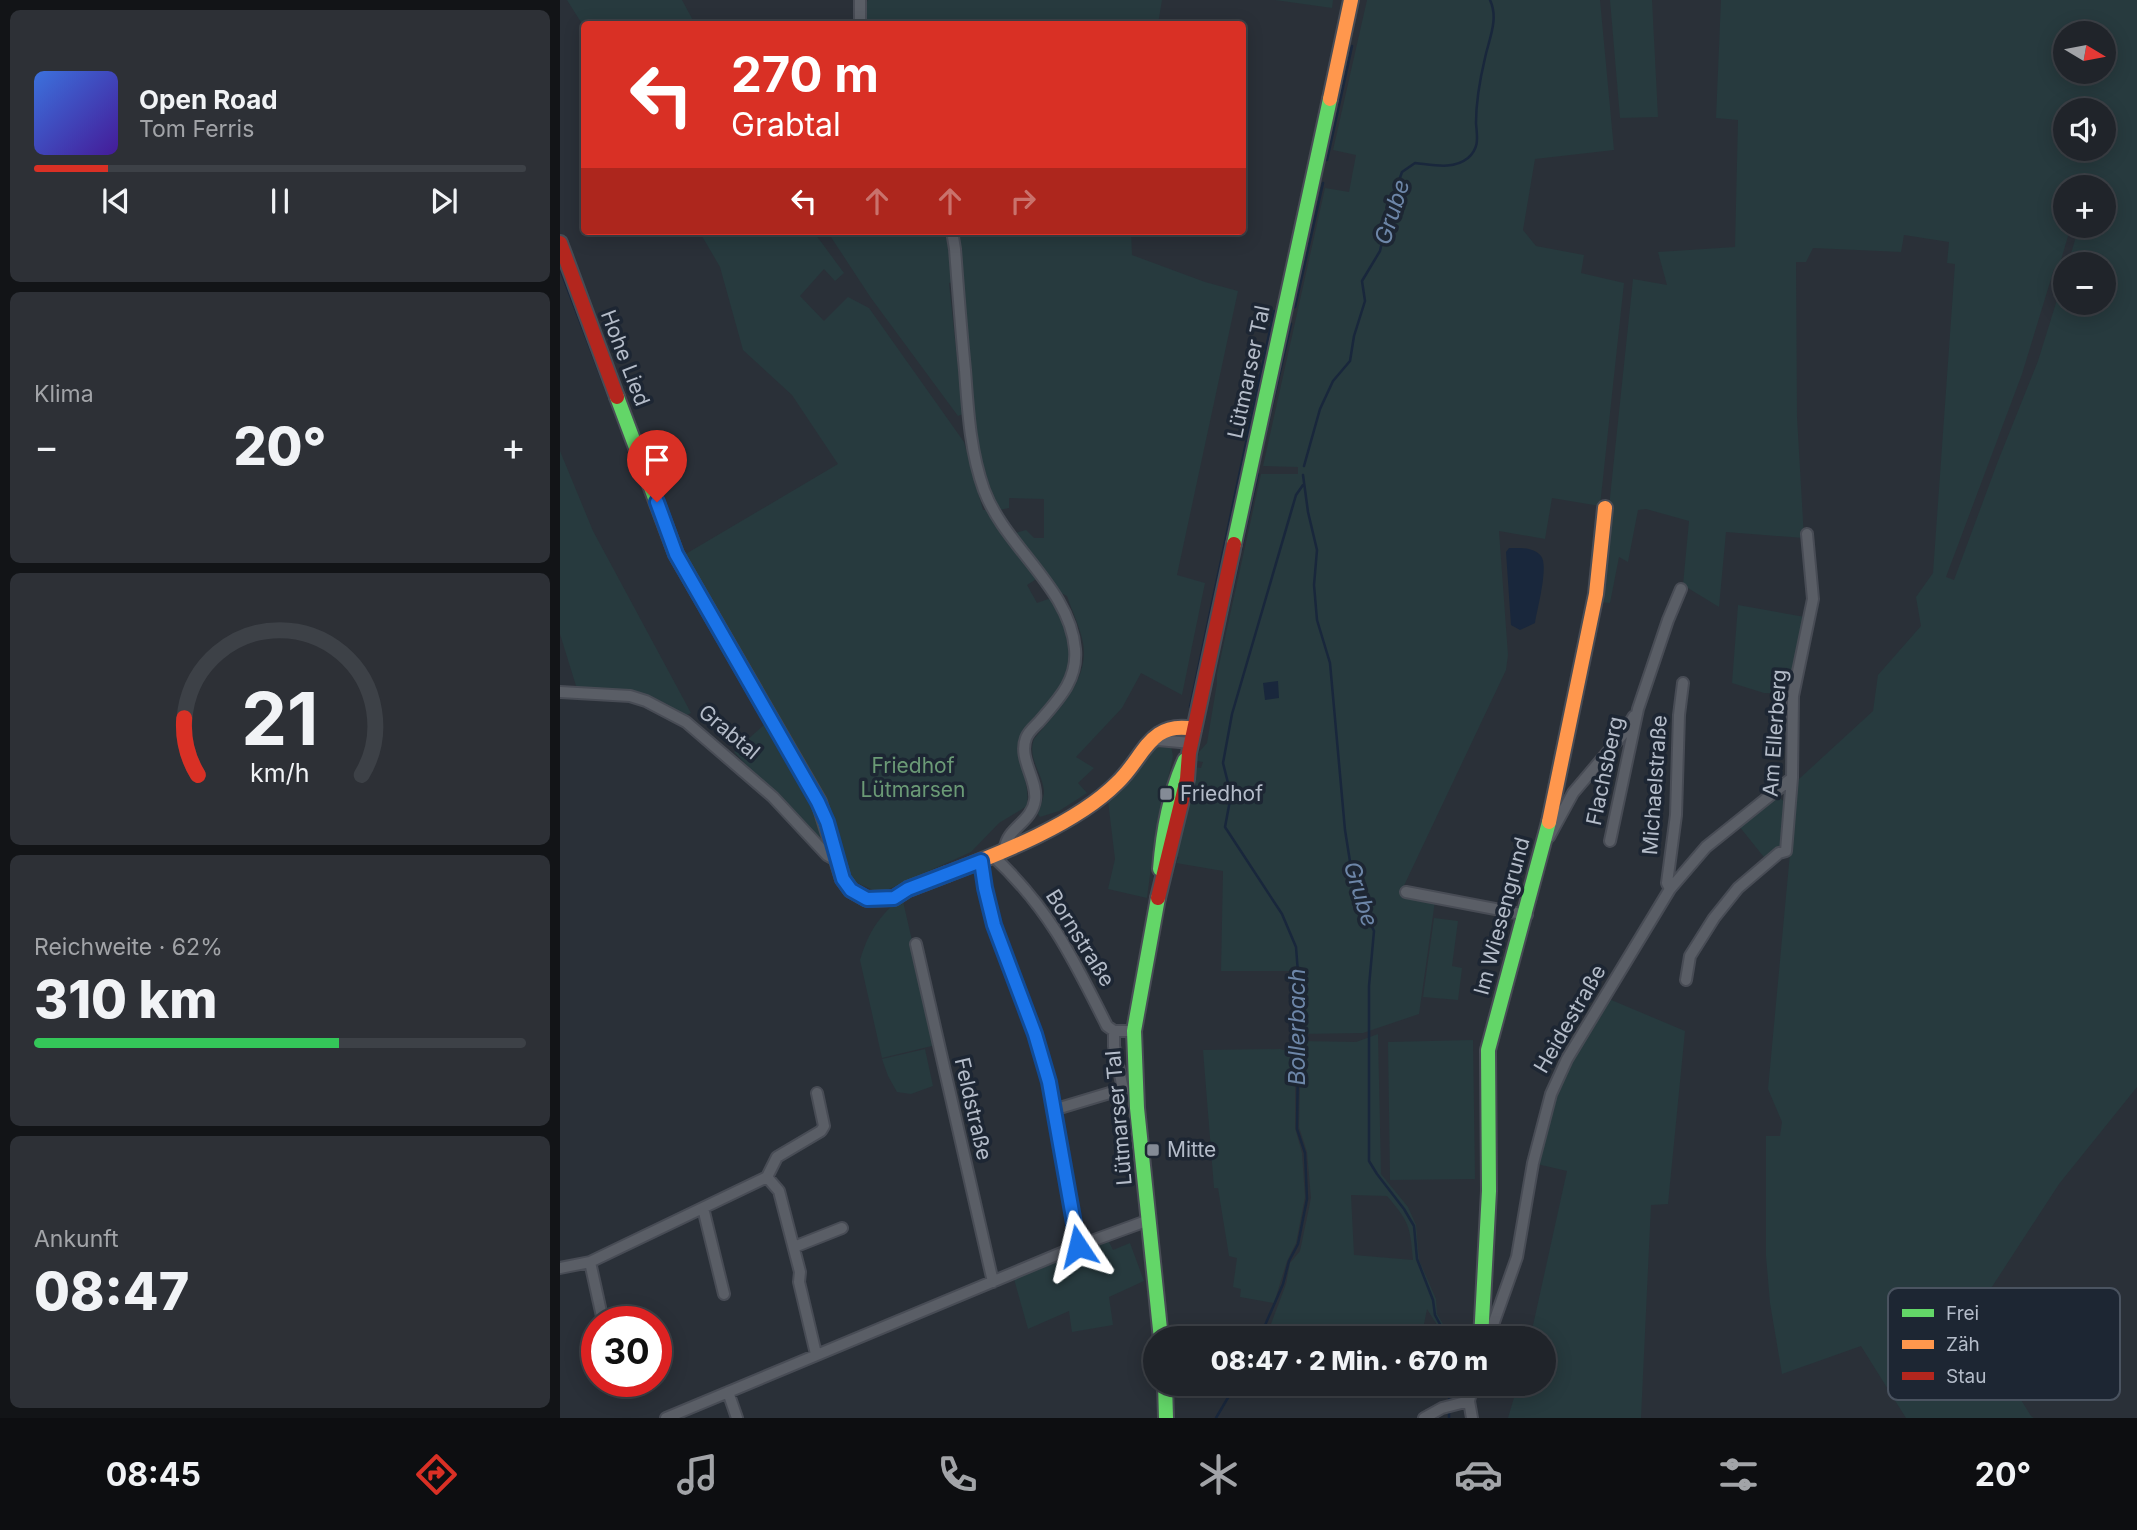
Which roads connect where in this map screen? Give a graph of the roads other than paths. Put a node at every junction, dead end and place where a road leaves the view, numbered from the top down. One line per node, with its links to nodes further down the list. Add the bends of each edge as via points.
1 (860, 0): 3 (street)
2 (1350, 0): 12 (street, Lütmarser Tal)
3 (860, 21)
4 (953, 235): 16 (street, via 969,428 982,481 1003,529 1057,597 1075,646 1068,686 1027,736 1025,754 1035,800 1030,815)
5 (560, 243): 17 (street, Hohe Lied, via 676,554 818,802)
6 (1605, 508): 15 (street, Im Wiesengrund, via 1596,594)
7 (1807, 534): 13 (street, Am Ellerberg, via 1813,599 1793,696)
8 (1681, 589): 11 (street, Flachsberg)
9 (1683, 683): 18 (street, Michaelstraße)
10 (560, 692): 17 (street, Grabtal, via 630,696 686,722)
11 (1638, 709): 14 (street, Flachsberg); 15 (street, Flachsberg, via 1573,793)
12 (1191, 742): 16 (street, Grabtal, via 1179,726 1163,731 1118,783 1093,804); 24 (street, Lütmarser Tal, via 1177,776 1161,850 1158,896)
13 (1792, 778): 18 (street, Heidestraße, via 1706,847); 22 (street, Am Ellerberg, via 1786,851 1738,888 1722,908 1690,956)
14 (1610, 841)
15 (1544, 845): 20 (street, Im Wiesengrund)
16 (993, 855): 17 (street, Grabtal, via 894,898 879,900 851,890); 23 (street, Bornstraße, via 1043,909 1107,1026); 26 (street, via 985,888 1035,1034)
17 (838, 861)
18 (1670, 889): 40 (street, Heidestraße, via 1567,1059 1551,1094 1517,1256)
19 (1406, 892): 20 (street)
20 (1527, 915): 39 (street, Im Wiesengrund, via 1488,1050 1489,1191)
21 (916, 944): 35 (street, Feldstraße)
22 (1686, 980)
23 (1114, 1031): 24 (street); 26 (street, via 1123,1089)
24 (1134, 1031): 29 (street, Lütmarser Tal)
25 (817, 1093): 27 (street, via 824,1126 777,1157)
26 (1053, 1110): 31 (street)
27 (767, 1177): 28 (street); 32 (street, via 779,1191)
28 (703, 1208): 33 (street); 36 (street)
29 (1149, 1220): 31 (street); 38 (street, Lütmarser Tal)
30 (842, 1228): 32 (street)
31 (1078, 1246): 35 (street)
32 (794, 1247): 41 (street)
33 (590, 1262): 34 (street); 37 (street)
34 (560, 1268)
35 (993, 1282): 41 (street)
36 (724, 1294)
37 (600, 1306)
38 (1160, 1326)
39 (1482, 1326)
40 (1493, 1326)
41 (816, 1354): 42 (street)
42 (728, 1392): 46 (street); 47 (street)
43 (1165, 1396): 48 (street)
44 (1470, 1396): 45 (street)
45 (1469, 1401): 49 (street); 50 (street)
46 (666, 1418)
47 (737, 1418)
48 (1166, 1418)
49 (1424, 1418)
50 (1472, 1418)

